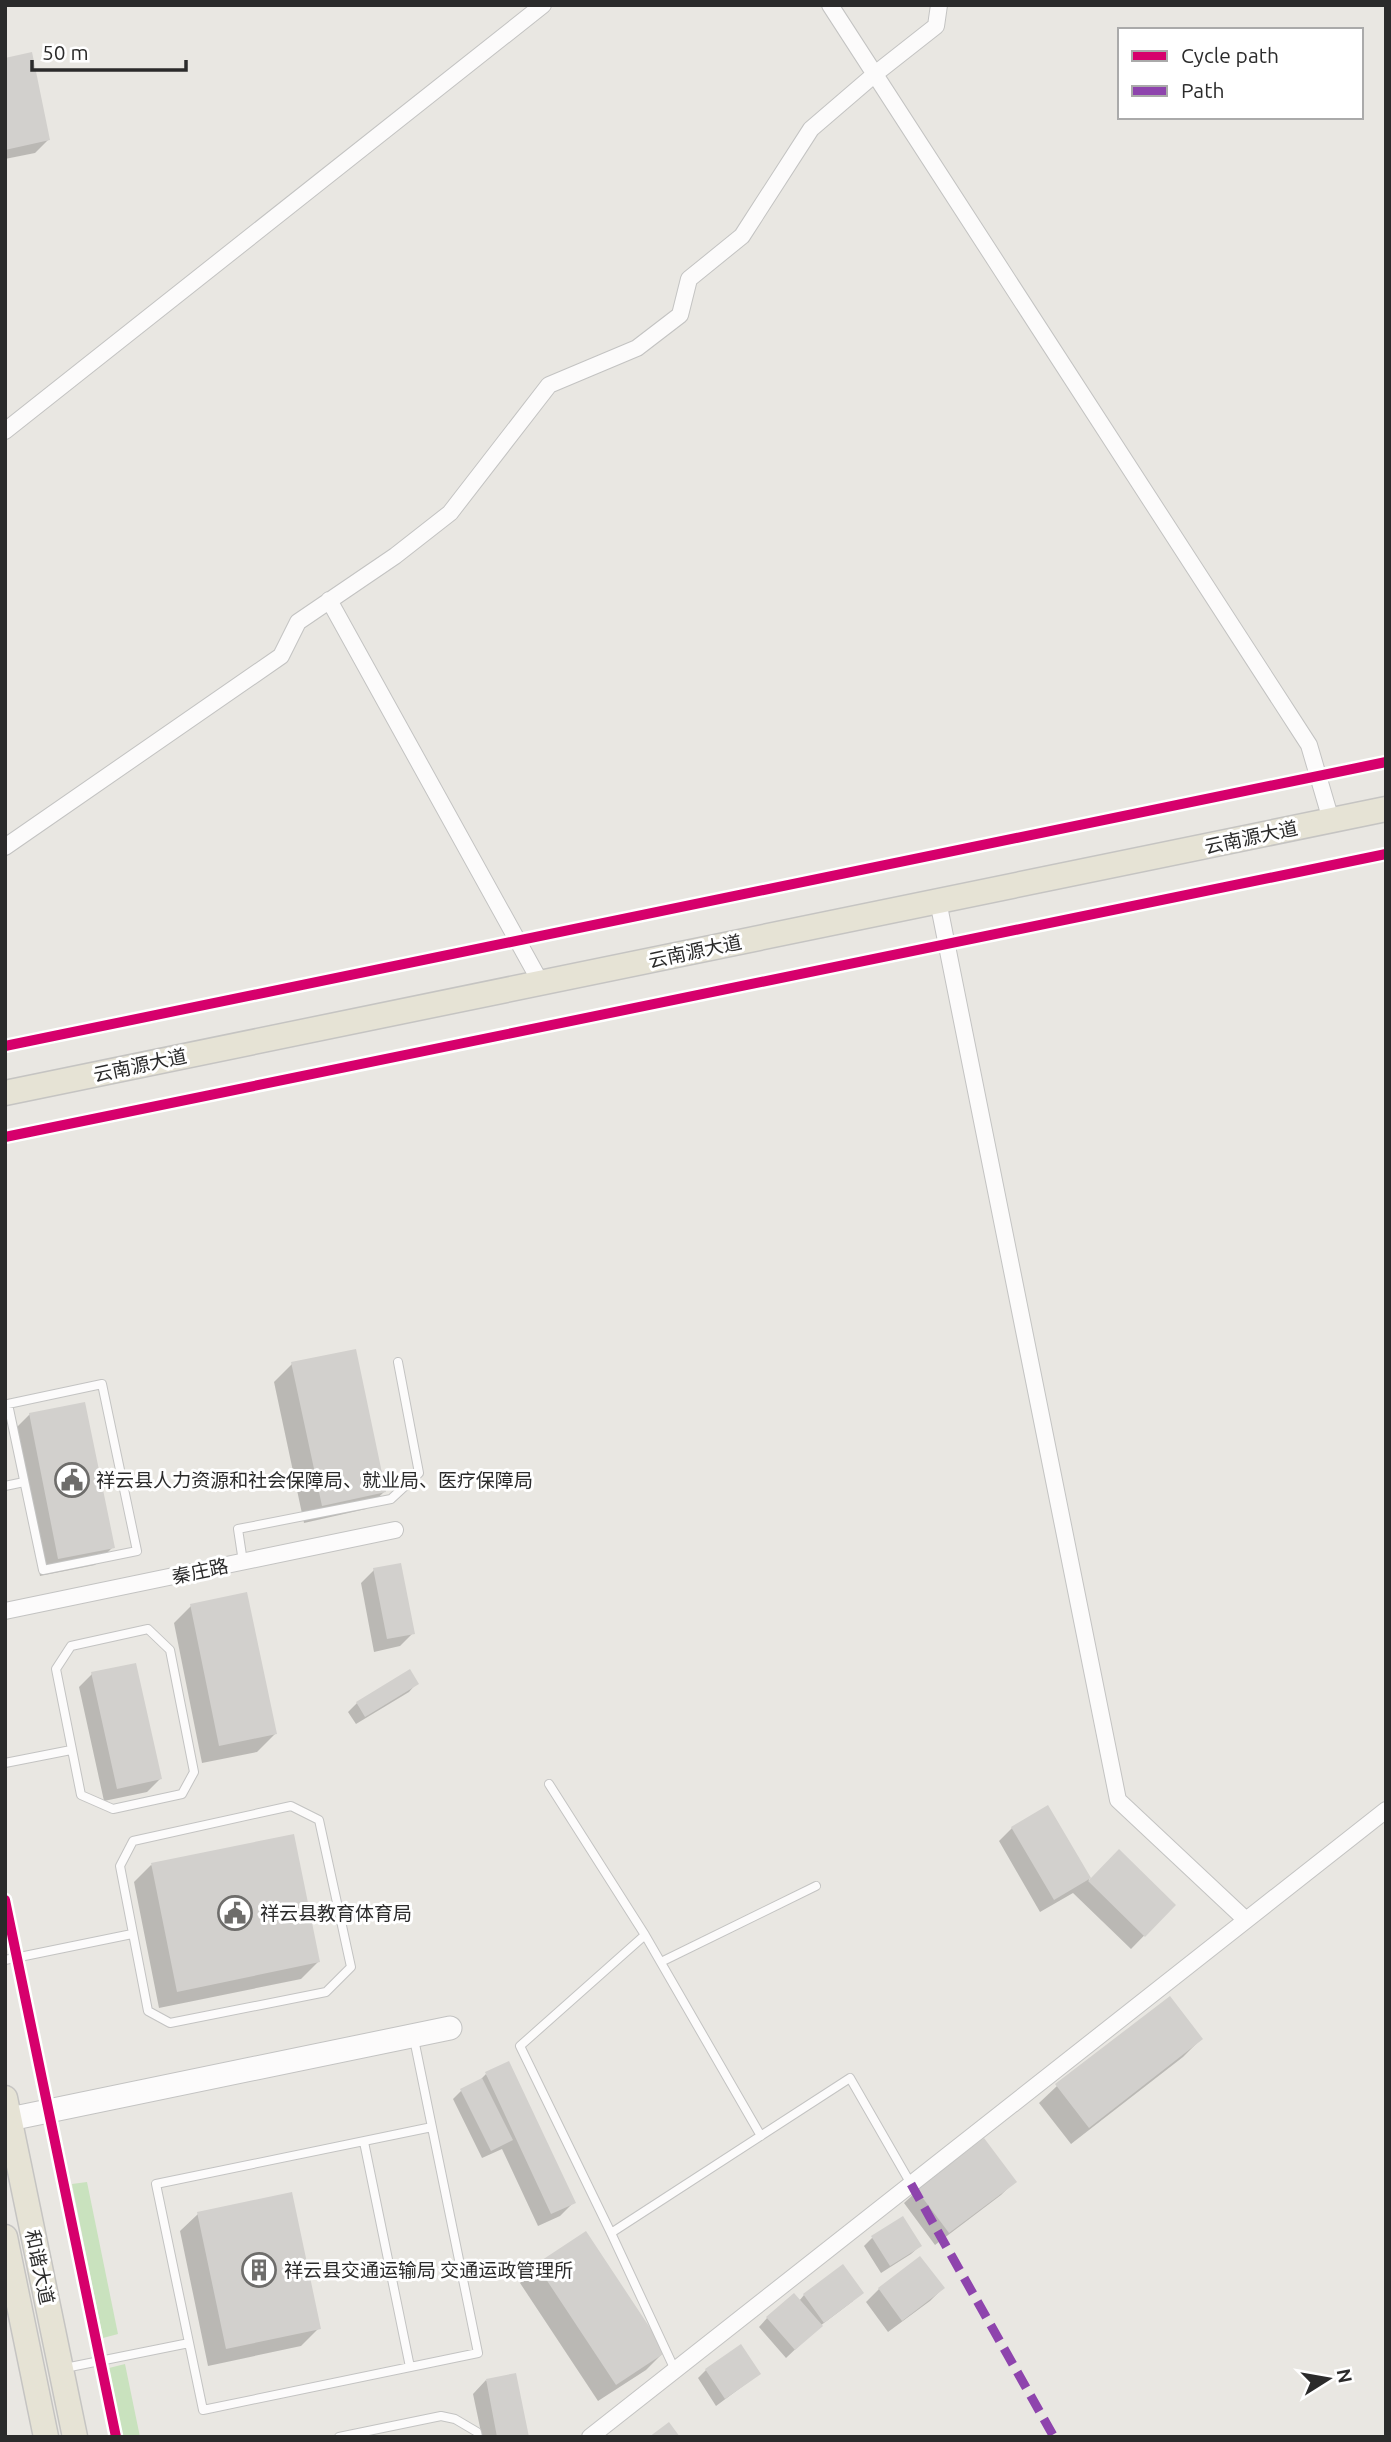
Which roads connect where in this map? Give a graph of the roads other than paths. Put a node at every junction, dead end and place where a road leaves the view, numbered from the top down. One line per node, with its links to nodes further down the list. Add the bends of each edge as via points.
1 (543, 5): 5 (street)
2 (830, 5): 4 (street)
3 (939, 5): 4 (street, via 936,26)
4 (875, 74): 6 (street, via 811,129 743,236 689,279 680,315 637,348 549,385 450,513); 8 (street, via 1310,745)
5 (5, 431)
6 (329, 600): 9 (street, via 298,622 281,656); 11 (street)
7 (1386, 809): 8 (main road, 云南源大道)
8 (1331, 820): 10 (main road, 云南源大道)
9 (5, 847)
10 (938, 901): 11 (main road, 云南源大道); 24 (street, via 1118,1800)
11 (541, 983): 12 (main road, 云南源大道)
12 (5, 1093)
13 (398, 1362): 17 (lane, via 419,1473 391,1499 238,1529)
14 (24, 1482): 14 (lane, via 8,1404 103,1384 136,1551 43,1570); 15 (lane)
15 (5, 1486)
16 (395, 1531): 17 (street, 秦庄路)
17 (243, 1562): 18 (street, 秦庄路)
18 (5, 1611)
19 (71, 1750): 19 (lane, via 81,1795 113,1809 182,1794 194,1772 173,1663 170,1650 148,1629 71,1646 57,1669); 20 (lane)
20 (5, 1763)
21 (549, 1784): 26 (lane)
22 (1386, 1810): 24 (street)
23 (816, 1886): 28 (lane)
24 (1247, 1920): 35 (street)
25 (132, 1934): 25 (lane, via 148,2011 170,2023 326,1992 351,1968 319,1819 291,1806 132,1841 120,1866); 27 (lane)
26 (645, 1935): 28 (lane); 36 (lane, via 520,2046)
27 (5, 1960)
28 (661, 1962): 33 (lane)
29 (450, 2028): 30 (street)
30 (413, 2036): 31 (street); 32 (lane)
31 (7, 2112): 40 (main road, 和谐大道)
32 (432, 2127): 34 (lane); 39 (lane, via 478,2353)
33 (761, 2136): 35 (lane, via 850,2078); 36 (lane)
34 (364, 2142): 38 (lane, via 156,2184); 39 (lane)
35 (911, 2184): 41 (street)
36 (611, 2233): 41 (lane)
37 (5, 2237): 43 (main road, 和谐大道)
38 (189, 2343): 39 (lane, via 203,2410); 40 (lane)
39 (410, 2367)
40 (61, 2369): 44 (main road, 和谐大道)
41 (675, 2370): 47 (street)
42 (352, 2435): 45 (lane); 46 (lane, via 441,2416 455,2419)
43 (46, 2437)
44 (75, 2437)
45 (339, 2437)
46 (478, 2437)
47 (590, 2437)

